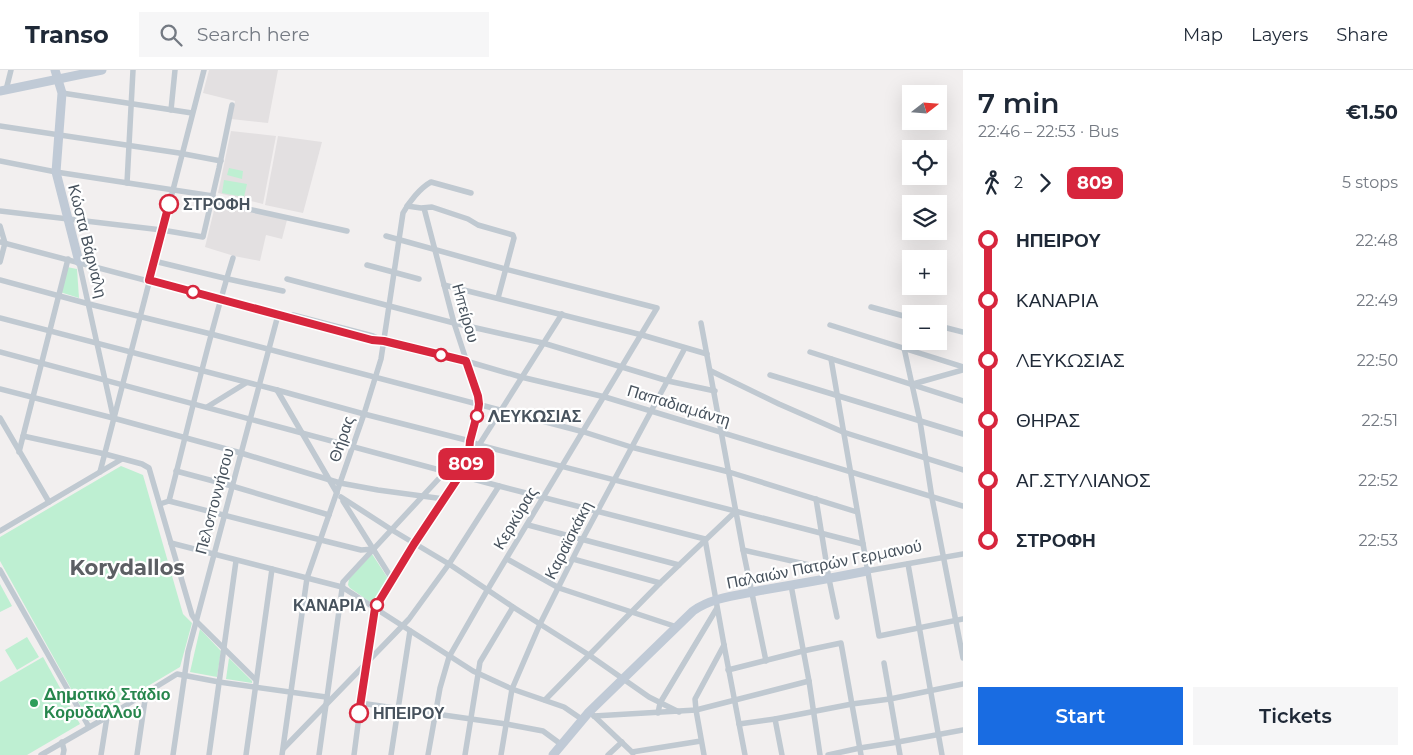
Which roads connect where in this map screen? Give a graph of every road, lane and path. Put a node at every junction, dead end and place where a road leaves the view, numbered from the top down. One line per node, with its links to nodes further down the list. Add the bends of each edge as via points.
1 (11, 70): 7 (street)
2 (102, 70): 6 (street)
3 (133, 70): 9 (street)
4 (175, 70): 11 (street)
5 (204, 70): 12 (street)
6 (56, 75): 7 (street); 8 (street, Κώστα Βάρναλη)
7 (3, 91)
8 (62, 93): 9 (street); 14 (street, Κώστα Βάρναλη)
9 (131, 104): 11 (street); 15 (street)
10 (232, 105): 18 (street)
11 (171, 110): 12 (street)
12 (192, 113): 16 (street)
13 (0, 126): 14 (street)
14 (58, 134): 15 (street); 19 (street, Κώστα Βάρναλη)
15 (129, 145): 16 (street); 20 (street)
16 (182, 153): 18 (street); 21 (street)
17 (0, 161): 19 (street)
18 (221, 161): 23 (street)
19 (56, 172): 20 (street); 27 (street, Κώστα Βάρναλη)
20 (127, 183): 21 (street)
21 (172, 190): 23 (street); 29 (street)
22 (471, 193): 24 (street, Θήρας, via 431,182)
23 (213, 198): 29 (street, via 203,237); 30 (street)
24 (407, 206): 25 (street); 32 (street, Θήρας, via 403,213)
25 (424, 208): 34 (street, Ηπείρου); 41 (street, via 438,209 468,219 478,226 512,234)
26 (0, 210): 27 (street)
27 (67, 218): 29 (street); 39 (street, Κώστα Βάρναλη)
28 (0, 226): 33 (street)
29 (162, 230): 37 (street)
30 (347, 231)
31 (386, 236): 32 (street)
32 (400, 240): 34 (street); 42 (street, Θήρας)
33 (2, 242): 36 (street, Παπαδιαμάντη); 38 (street)
34 (434, 248): 41 (street); 48 (street, Ηπείρου)
35 (233, 258): 43 (street)
36 (68, 259): 39 (street, Παπαδιαμάντη); 50 (street)
37 (154, 260): 43 (street); 47 (street)
38 (0, 262)
39 (79, 262): 47 (street, Παπαδιαμάντη); 54 (street, Κώστα Βάρναλη)
40 (367, 265): 42 (street)
41 (506, 269): 51 (street); 69 (street, Κερκύρας, via 657,308)
42 (394, 273): 45 (street); 55 (street, Θήρας)
43 (226, 279): 49 (street); 52 (street)
44 (287, 279): 55 (street)
45 (419, 279)
46 (0, 280): 50 (street)
47 (149, 280): 52 (street, Παπαδιαμάντη); 59 (street)
48 (444, 286): 51 (street); 62 (street, Ηπείρου)
49 (284, 291)
50 (58, 296): 54 (street); 66 (street)
51 (498, 298): 57 (street)
52 (221, 299): 53 (street, Παπαδιαμάντη); 68 (street)
53 (232, 302): 58 (street, Παπαδιαμάντη); 70 (street, Παπαδιαμάντη, via 314,320)
54 (88, 304): 59 (street); 72 (street, Κώστα Βάρναλη)
55 (390, 306): 62 (street); 70 (street, Θήρας)
56 (871, 307): 60 (street)
57 (562, 314): 69 (street); 71 (street)
58 (278, 315): 70 (street, Παπαδιαμάντη); 75 (street, Πελοποννήσου)
59 (140, 316): 68 (street); 79 (street)
60 (902, 316)
61 (0, 318): 66 (street)
62 (454, 323): 71 (street); 83 (street, Ηπείρου)
63 (701, 323): 81 (street)
64 (830, 325): 73 (street)
65 (947, 328): 67 (street)
66 (49, 332): 72 (street); 84 (street)
67 (963, 332)
68 (211, 334): 75 (street); 87 (street)
69 (642, 335): 74 (street); 85 (street, Κερκύρας)
70 (384, 341): 83 (street, Παπαδιαμάντη); 90 (street, Θήρας)
71 (543, 343): 85 (street); 91 (street)
72 (98, 344): 79 (street); 92 (street, Κώστα Βάρναλη)
73 (902, 347)
74 (685, 348): 81 (street); 93 (street, Καραϊσκάκη)
75 (268, 350): 90 (street); 97 (street, Πελοποννήσου)
76 (904, 350): 96 (street)
77 (910, 350): 86 (street)
78 (0, 352): 84 (street)
79 (130, 352): 87 (street); 95 (street)
80 (810, 352): 82 (street)
81 (706, 354): 88 (street)
82 (831, 359): 96 (street); 101 (street)
83 (466, 361): 91 (street, Παπαδιαμάντη); 106 (street, Ηπείρου)
84 (41, 363): 92 (street); 102 (street)
85 (622, 367): 93 (street); 103 (street, Κερκύρας)
86 (963, 368): 96 (street)
87 (201, 370): 94 (street); 105 (street)
88 (711, 371): 100 (street); 116 (street)
89 (770, 375): 101 (street)
90 (376, 377): 106 (street); 110 (street, Θήρας)
91 (522, 377): 103 (street, Παπαδιαμάντη); 108 (street)
92 (106, 380): 95 (street); 112 (street, Κώστα Βάρναλη)
93 (668, 381): 100 (street); 109 (street, Καραϊσκάκη)
94 (246, 383): 97 (street); 107 (street)
95 (122, 384): 105 (street); 112 (street)
96 (913, 384): 104 (street); 114 (street)
97 (259, 386): 99 (street); 113 (street, Πελοποννήσου)
98 (0, 389): 102 (street)
99 (277, 390): 110 (street); 117 (street)
100 (714, 391): 118 (street)
101 (837, 396): 114 (street); 116 (street)
102 (33, 397): 112 (street); 120 (street)
103 (605, 397): 109 (street, Παπαδιαμάντη); 115 (street, Κερκύρας)
104 (963, 401)
105 (193, 403): 107 (street); 121 (street)
106 (479, 404): 108 (street); 122 (street, Ηπείρου)
107 (207, 407): 113 (street)
108 (501, 410): 115 (street); 123 (street)
109 (652, 411): 118 (street, Παπαδιαμάντη); 125 (street, Καραϊσκάκη)
110 (364, 414): 122 (street); 124 (street, Θήρας)
111 (0, 418): 127 (street)
112 (113, 418): 121 (street); 129 (street)
113 (250, 419): 117 (street); 128 (street, Πελοποννήσου)
114 (920, 422): 119 (street); 131 (street)
115 (584, 432): 125 (street); 133 (street, Κερκύρας)
116 (843, 432): 131 (street); 136 (street)
117 (302, 433): 124 (street); 142 (street)
118 (722, 433): 136 (street, Παπαδιαμάντη); 139 (street)
119 (963, 434)
120 (23, 436): 127 (street); 129 (street)
121 (185, 438): 128 (street); 135 (street)
122 (470, 441): 123 (street); 126 (street, Ηπείρου)
123 (479, 445): 132 (street); 133 (street)
124 (353, 446): 138 (street); 143 (street, Θήρας)
125 (631, 447): 139 (street); 141 (street, Καραϊσκάκη)
126 (468, 451): 132 (street, Ηπείρου); 138 (street)
127 (19, 452): 153 (street)
128 (241, 453): 142 (street); 144 (street, Πελοποννήσου)
129 (104, 454): 130 (street); 137 (street)
130 (122, 459): 137 (street); 154 (street, via 145,465 151,470)
131 (927, 459): 134 (street); 149 (street)
132 (468, 463): 140 (street)
133 (563, 466): 141 (street); 148 (street, Κερκύρας)
134 (963, 470)
135 (176, 471): 144 (street); 152 (street)
136 (850, 471): 149 (street, Παπαδιαμάντη); 158 (street)
137 (100, 472): 153 (street)
138 (446, 472): 140 (street); 147 (street)
139 (730, 472): 151 (street); 156 (street)
140 (459, 476): 145 (street); 150 (street)
141 (614, 479): 156 (street); 157 (street, Καραϊσκάκη)
142 (329, 480): 143 (street); 146 (street)
143 (340, 483): 146 (street, Θήρας); 147 (street)
144 (232, 486): 159 (street, Πελοποννήσου); 160 (street)
145 (500, 486): 148 (street); 179 (street)
146 (339, 495): 160 (street, Θήρας); 162 (street); 171 (street)
147 (422, 497): 150 (street); 162 (street)
148 (544, 498): 157 (street); 161 (street, Κερκύρας)
149 (932, 498): 155 (street, Παπαδιαμάντη); 175 (street)
150 (444, 499): 169 (street)
151 (816, 499): 158 (street); 164 (street)
152 (168, 501): 154 (street); 159 (street)
153 (49, 502): 163 (street)
154 (160, 504): 168 (street)
155 (963, 506)
156 (736, 510): 164 (street); 165 (street); 172 (street)
157 (598, 511): 165 (street); 167 (street, Καραϊσκάκη)
158 (857, 512): 170 (street)
159 (224, 516): 166 (street); 173 (street, Πελοποννήσου)
160 (330, 516): 166 (street, Θήρας)
161 (528, 525): 167 (street); 176 (street, Κερκύρας)
162 (392, 530): 169 (street); 171 (street)
163 (0, 531)
164 (821, 533): 170 (street); 185 (street)
165 (705, 539): 181 (street); 194 (street)
166 (321, 540): 171 (street); 186 (street, Θήρας)
167 (582, 540): 178 (street, Καραϊσκάκη); 181 (street)
168 (171, 543): 173 (street); 200 (street, via 189,608)
169 (414, 544): 179 (street); 187 (street)
170 (862, 544): 184 (street)
171 (374, 550): 187 (street); 190 (street, via 343,582)
172 (743, 550): 185 (street); 193 (street)
173 (214, 554): 177 (street); 200 (street, Πελοποννήσου)
174 (963, 554): 175 (street, Παλαιών Πατρών Γερμανού)
175 (944, 557): 180 (street, Παλαιών Πατρών Γερμανού); 201 (street)
176 (507, 559): 191 (street); 192 (street, Κερκύρας)
177 (236, 560): 182 (street); 208 (street)
178 (573, 560): 188 (street); 191 (street, Καραϊσκάκη)
179 (449, 564): 192 (street); 203 (street)
180 (908, 564): 184 (street, Παλαιών Πατρών Γερμανού); 205 (street)
181 (679, 565): 188 (street)
182 (272, 569): 186 (street); 222 (street)
183 (0, 570): 249 (street)
184 (867, 571): 185 (street, Παλαιών Πατρών Γερμανού); 205 (street, via 879,636)
185 (828, 574): 189 (street, Παλαιών Πατρών Γερμανού); 198 (street)
186 (307, 578): 190 (street); 226 (street, Θήρας)
187 (392, 579): 196 (street)
188 (660, 584): 197 (street)
189 (791, 585): 193 (street, Παλαιών Πατρών Γερμανού); 209 (street)
190 (342, 587): 196 (street); 228 (street)
191 (559, 588): 197 (street); 202 (street, Καραϊσκάκη)
192 (488, 589): 195 (street); 211 (street, Κερκύρας)
193 (752, 593): 194 (street, Παλαιών Πατρών Γερμανού); 213 (street)
194 (716, 605): 204 (street, Παλαιών Πατρών Γερμανού, via 704,603); 207 (street); 233 (street)
195 (513, 607): 202 (street); 218 (street, via 483,656)
196 (375, 608): 203 (street); 214 (street)
197 (632, 612): 204 (street); 210 (street)
198 (837, 617)
199 (963, 619): 201 (street)
200 (196, 621): 208 (street); 217 (street, Πελοποννήσου)
201 (956, 621): 205 (street); 212 (street)
202 (540, 624): 210 (street); 224 (street, Καραϊσκάκη)
203 (402, 626): 206 (street); 214 (street)
204 (677, 627): 219 (street, Παλαιών Πατρών Γερμανού)
205 (919, 628): 225 (street)
206 (410, 631): 211 (street); 236 (street)
207 (724, 644): 216 (street); 237 (street, via 696,695)
208 (224, 648): 221 (street); 222 (street)
209 (803, 651): 213 (street); 220 (street); 234 (street, via 842,643)
210 (589, 655): 219 (street); 231 (street)
211 (449, 657): 218 (street); 241 (street, Κερκύρας)
212 (963, 658)
213 (766, 661): 216 (street)
214 (366, 663): 232 (street); 235 (street)
215 (884, 663): 230 (street)
216 (728, 670): 229 (street)
217 (184, 674): 221 (street); 227 (street, via 175,675); 264 (street, Πελοποννήσου)
218 (478, 674): 224 (street); 245 (street)
219 (623, 678): 233 (street); 242 (street, Παλαιών Πατρών Γερμανού)
220 (809, 681): 229 (street); 238 (street)
221 (219, 682): 222 (street); 265 (street)
222 (255, 683): 226 (street); 266 (street)
223 (963, 684): 225 (street)
224 (512, 689): 231 (street); 247 (street, Καραϊσκάκη)
225 (930, 690): 230 (street); 251 (street)
226 (291, 692): 228 (street); 258 (street, Θήρας)
227 (146, 693): 243 (street); 263 (street)
228 (326, 697): 235 (street)
229 (735, 699): 237 (street); 248 (street)
230 (890, 699): 234 (street); 255 (street)
231 (544, 700): 246 (street, via 564,706)
232 (360, 702): 236 (street); 268 (street)
233 (660, 703): 239 (street); 240 (street)
234 (852, 704): 238 (street); 257 (street)
235 (325, 705): 258 (street); 267 (street)
236 (398, 708): 241 (street); 269 (street)
237 (696, 710): 239 (street); 252 (street)
238 (814, 711): 244 (street); 278 (street)
239 (679, 712): 240 (street)
240 (658, 713): 242 (street)
241 (436, 714): 245 (street); 270 (street, Κερκύρας)
242 (592, 714): 246 (street, Παλαιών Πατρών Γερμανού); 254 (street)
243 (107, 717): 249 (street); 262 (street)
244 (775, 719): 248 (street); 277 (street)
245 (471, 720): 247 (street); 271 (street)
246 (583, 720): 256 (street, Παλαιών Πατρών Γερμανού)
247 (506, 724): 256 (street, via 543,731); 272 (street, Καραϊσκάκη)
248 (739, 724): 276 (street)
249 (89, 726): 253 (street)
250 (963, 730): 251 (street)
251 (938, 734): 255 (street); 282 (street)
252 (701, 741): 259 (street); 275 (street)
253 (62, 742): 260 (street); 261 (street)
254 (622, 742): 259 (street); 274 (street)
255 (898, 742): 257 (street); 281 (street)
256 (562, 745): 273 (street, Παλαιών Πατρών Γερμανού)
257 (860, 748): 279 (street); 280 (street)
258 (283, 752)
259 (633, 753)
260 (41, 755)
261 (63, 755)
262 (101, 755)
263 (138, 755)
264 (173, 755)
265 (209, 755)
266 (246, 755)
267 (319, 755)
268 (354, 755)
269 (391, 755)
270 (428, 755)
271 (465, 755)
272 (501, 755)
273 (553, 755)
274 (608, 755)
275 (704, 755)
276 (745, 755)
277 (782, 755)
278 (820, 755)
279 (828, 755)
280 (861, 755)
281 (900, 755)
282 (942, 755)

